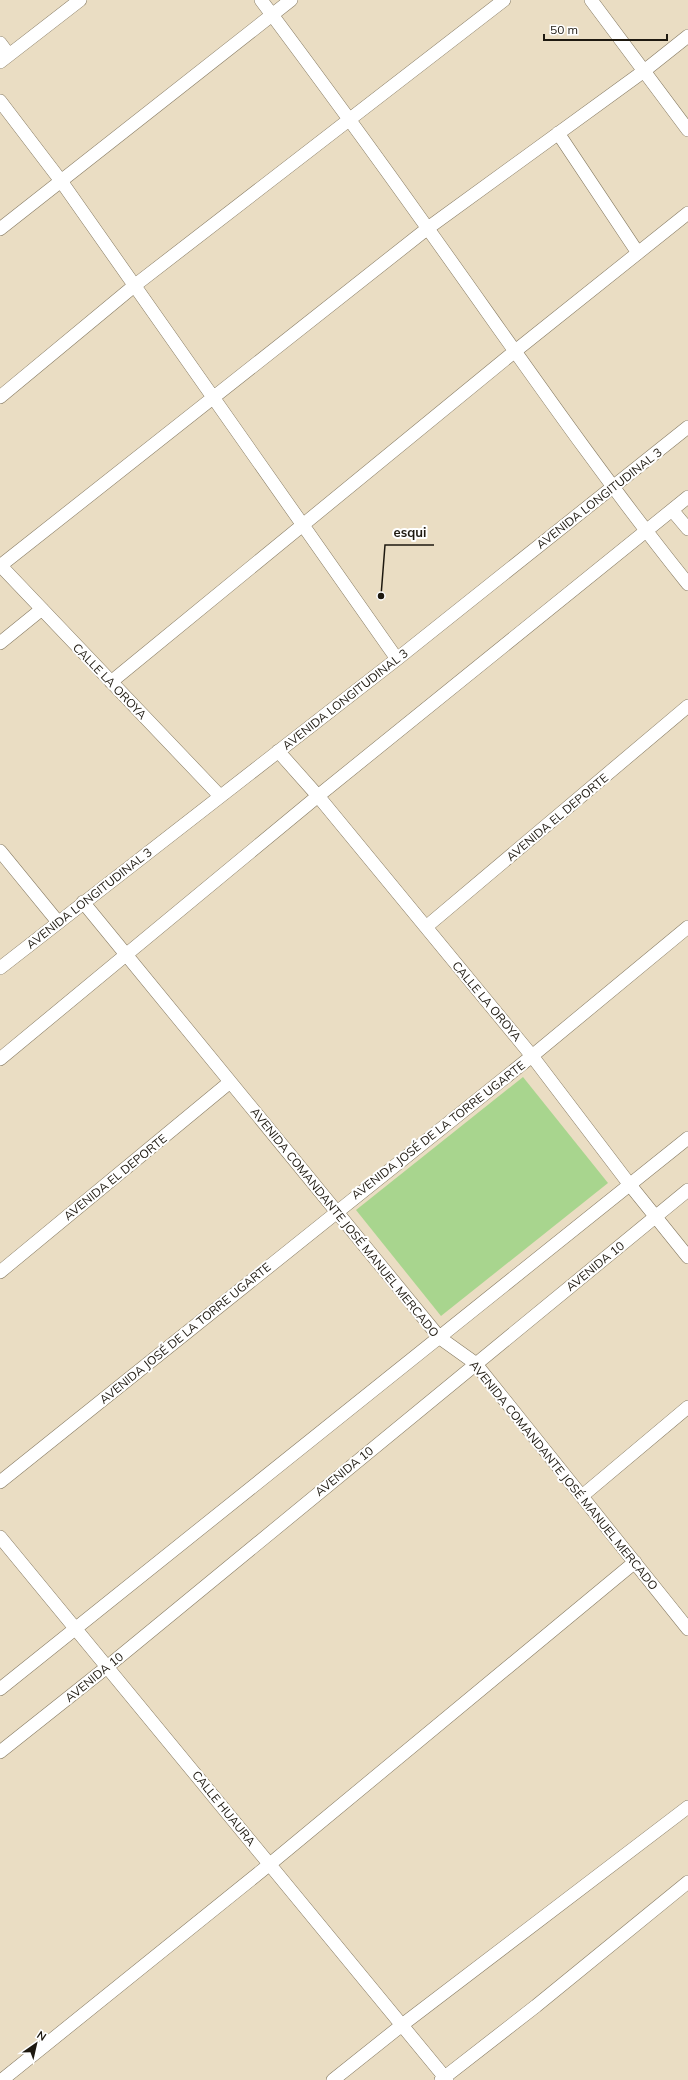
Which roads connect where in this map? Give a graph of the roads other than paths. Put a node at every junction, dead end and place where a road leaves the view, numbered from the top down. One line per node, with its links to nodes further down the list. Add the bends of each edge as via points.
1 (80, 0): 9 (street)
2 (261, 0): 6 (street)
3 (291, 0): 6 (street)
4 (504, 0): 12 (street)
5 (591, 0): 10 (street)
6 (272, 15): 12 (street); 15 (street)
7 (688, 36): 10 (street)
8 (0, 43): 9 (street)
9 (4, 58)
10 (644, 71): 13 (street); 14 (street)
11 (0, 101): 15 (street)
12 (350, 119): 17 (street); 20 (street)
13 (688, 130)
14 (558, 134): 17 (street); 19 (street)
15 (61, 181): 18 (street); 20 (street)
16 (688, 213): 19 (street)
17 (428, 228): 21 (street); 23 (street)
18 (0, 229)
19 (638, 253): 21 (street)
20 (134, 286): 22 (street); 23 (street)
21 (514, 352): 25 (street); 28 (street)
22 (0, 397)
23 (213, 397): 28 (street); 31 (street)
24 (688, 427): 25 (street, AVENIDA LONGITUDINAL 3)
25 (613, 487): 30 (street); 35 (street, AVENIDA LONGITUDINAL 3)
26 (688, 497): 27 (street)
27 (672, 510): 29 (street); 30 (street)
28 (302, 525): 35 (street); 36 (street)
29 (688, 529)
30 (646, 531): 32 (street); 40 (street)
31 (0, 566): 33 (street, CALLE LA OROYA)
32 (688, 584)
33 (42, 609): 34 (street); 36 (street, CALLE LA OROYA)
34 (0, 643)
35 (396, 659): 38 (street, AVENIDA LONGITUDINAL 3)
36 (111, 682): 39 (street, CALLE LA OROYA)
37 (688, 706): 44 (street, AVENIDA EL DEPORTE)
38 (278, 751): 39 (street, AVENIDA LONGITUDINAL 3); 40 (street, CALLE LA OROYA)
39 (220, 796): 42 (street, AVENIDA LONGITUDINAL 3)
40 (318, 796): 44 (street, CALLE LA OROYA); 46 (street)
41 (0, 851): 43 (street)
42 (83, 902): 43 (street, AVENIDA LONGITUDINAL 3); 46 (street, AVENIDA COMANDANTE JOSÉ MANUEL MERCADO)
43 (58, 922): 47 (street, AVENIDA LONGITUDINAL 3)
44 (426, 927): 48 (street, CALLE LA OROYA)
45 (688, 927): 48 (street, AVENIDA JOSÉ DE LA TORRE UGARTE)
46 (127, 955): 49 (street); 50 (street, AVENIDA COMANDANTE JOSÉ MANUEL MERCADO)
47 (0, 968)
48 (532, 1056): 52 (street, CALLE LA OROYA); 54 (street, AVENIDA JOSÉ DE LA TORRE UGARTE)
49 (0, 1059)
50 (230, 1082): 54 (street, AVENIDA COMANDANTE JOSÉ MANUEL MERCADO); 57 (street, AVENIDA EL DEPORTE)
51 (688, 1138): 52 (street)
52 (630, 1185): 55 (street, CALLE LA OROYA); 58 (street)
53 (688, 1190): 55 (street, AVENIDA 10)
54 (336, 1211): 58 (street, AVENIDA COMANDANTE JOSÉ MANUEL MERCADO); 61 (street, AVENIDA JOSÉ DE LA TORRE UGARTE)
55 (656, 1216): 56 (street, CALLE LA OROYA); 59 (street, AVENIDA 10)
56 (688, 1257)
57 (0, 1272)
58 (440, 1338): 59 (street, AVENIDA COMANDANTE JOSÉ MANUEL MERCADO); 65 (street)
59 (475, 1363): 62 (street, AVENIDA COMANDANTE JOSÉ MANUEL MERCADO); 67 (street, AVENIDA 10)
60 (688, 1407): 62 (street)
61 (0, 1482)
62 (582, 1496): 64 (street, AVENIDA COMANDANTE JOSÉ MANUEL MERCADO)
63 (0, 1537): 65 (street, CALLE HUAURA)
64 (635, 1562): 66 (street, AVENIDA COMANDANTE JOSÉ MANUEL MERCADO); 71 (street)
65 (75, 1628): 67 (street, CALLE HUAURA); 68 (street)
66 (688, 1629)
67 (107, 1667): 69 (street, AVENIDA 10); 71 (street, CALLE HUAURA)
68 (0, 1689)
69 (0, 1752)
70 (688, 1807): 73 (street)
71 (270, 1864): 73 (street, CALLE HUAURA); 75 (street)
72 (688, 1882): 74 (street)
73 (402, 2025): 74 (street, CALLE HUAURA); 76 (street)
74 (444, 2079)
75 (2, 2080)
76 (333, 2080)

